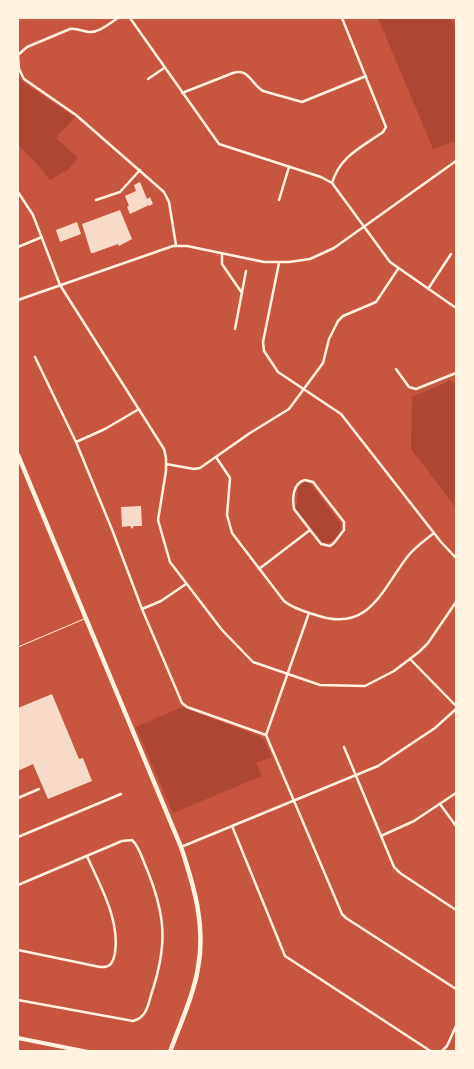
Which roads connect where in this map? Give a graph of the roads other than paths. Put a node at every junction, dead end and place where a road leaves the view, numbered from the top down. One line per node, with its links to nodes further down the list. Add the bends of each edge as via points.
1 (118, 18): 10 (street, via 97,31 70,29 27,47 18,56 19,69 24,79 76,115)
2 (130, 18): 4 (street)
3 (342, 18): 5 (street)
4 (164, 68): 6 (street); 7 (street)
5 (366, 76): 7 (street, via 302,102 260,89 240,71); 11 (street, via 385,128 343,161)
6 (148, 79)
7 (182, 93): 9 (street, via 219,144)
8 (456, 161): 15 (street)
9 (288, 167): 11 (street); 14 (street)
10 (140, 170): 13 (street, via 120,192); 17 (street, via 167,196)
11 (332, 183): 15 (street)
12 (18, 192): 16 (street, via 30,209)
13 (96, 200)
14 (279, 200)
15 (365, 227): 21 (street, via 318,256); 22 (street)
16 (42, 237): 18 (street); 24 (street)
17 (176, 245): 19 (street); 24 (street)
18 (18, 247)
19 (222, 254): 21 (street); 26 (street, via 222,264)
20 (451, 254): 25 (street)
21 (279, 263): 33 (street, via 263,348 278,372)
22 (398, 269): 25 (street); 33 (street, via 376,302 338,321 323,363)
23 (246, 271): 26 (street)
24 (60, 285): 27 (street); 34 (street)
25 (428, 289): 28 (street)
26 (242, 293): 29 (street)
27 (18, 300)
28 (456, 308)
29 (235, 330)
30 (36, 357): 35 (street)
31 (396, 369): 32 (street, via 409,387 416,389)
32 (456, 373)
33 (304, 390): 37 (street, via 287,411); 40 (street, via 341,414)
34 (139, 408): 35 (street); 38 (street, via 162,444)
35 (76, 442): 45 (street)
36 (18, 456): 47 (main road)
37 (216, 456): 38 (street, via 198,468); 42 (street, via 230,478 227,515 232,533)
38 (166, 464): 43 (street, via 158,522 170,562)
39 (310, 530): 39 (street, via 293,506 296,486 305,480 313,482 344,524 344,530 334,543 327,546 321,544); 42 (street)
40 (434, 533): 41 (street); 46 (street, via 412,551 368,610 344,620)
41 (456, 558)
42 (259, 569): 46 (street, via 284,601)
43 (186, 584): 45 (street); 50 (street, via 250,660)
44 (456, 602): 49 (street, via 424,647)
45 (142, 609): 52 (street, via 182,703)
46 (309, 613): 50 (street)
47 (86, 619): 48 (lane); 65 (main road)
48 (18, 647)
49 (410, 659): 50 (street, via 369,685 362,686 320,686); 51 (street)
50 (287, 675): 52 (street)
51 (456, 708): 54 (street, via 435,728 388,760)
52 (266, 734): 59 (street)
53 (344, 747): 54 (street)
54 (355, 775): 59 (street); 63 (street)
55 (39, 789): 58 (street)
56 (456, 793): 60 (street)
57 (121, 794): 64 (street)
58 (18, 798)
59 (293, 801): 61 (street); 70 (street, via 342,914)
60 (440, 804): 62 (street); 63 (street, via 414,821)
61 (232, 826): 65 (street); 76 (street, via 285,956)
62 (456, 826)
63 (380, 836): 68 (street, via 400,873)
64 (18, 837)
65 (181, 847): 75 (main road, via 196,897 201,946 194,987)
66 (87, 856): 67 (street); 69 (street, via 113,919 116,943 111,964 100,967); 71 (street, via 132,840 158,897 162,956 144,1015 133,1021)
67 (18, 885)
68 (456, 910)
69 (18, 950)
70 (456, 989)
71 (18, 1000)
72 (456, 1026): 77 (street)
73 (18, 1038): 74 (main road)
74 (88, 1052)
75 (170, 1052)
76 (432, 1052)
77 (441, 1052)

